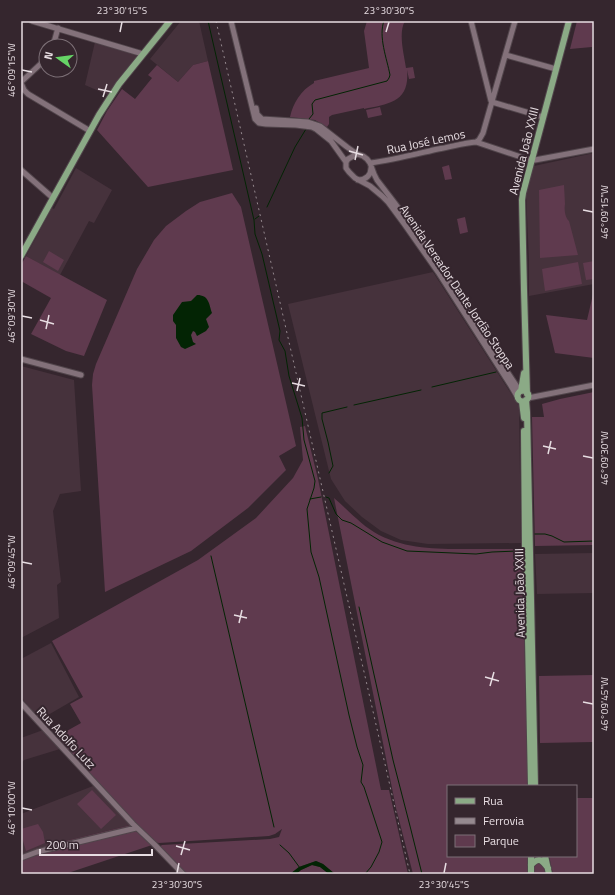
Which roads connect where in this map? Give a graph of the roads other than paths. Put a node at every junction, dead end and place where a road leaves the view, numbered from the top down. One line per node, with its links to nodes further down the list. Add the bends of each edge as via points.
1 (32, 21): 8 (street)
2 (170, 21): 10 (main road)
3 (231, 21): 17 (street, via 255,119)
4 (235, 21): 17 (street)
5 (471, 21): 15 (street)
6 (515, 21): 11 (street)
7 (569, 21): 13 (main road, Avenida João XXIII)
8 (58, 28): 9 (street); 10 (street)
9 (55, 38)
10 (143, 54): 18 (main road, via 117,87)
11 (506, 55): 13 (street); 15 (street)
12 (38, 66): 14 (street)
13 (556, 70): 16 (main road, Avenida João XXIII)
14 (21, 82): 18 (street, via 28,94)
15 (492, 102): 16 (street); 19 (street, via 483,133)
16 (543, 117): 22 (main road, Avenida João XXIII)
17 (259, 120): 21 (street, Avenida Vereador Dante Jordão Stoppa, via 315,124); 23 (street, via 266,124 303,125 316,129 337,147)
18 (90, 131): 27 (main road)
19 (476, 142): 22 (street, Rua José Lemos); 24 (street, Rua José Lemos)
20 (594, 149): 22 (street)
21 (357, 154): 23 (street); 24 (street, Avenida Vereador Dante Jordão Stoppa, via 363,156)
22 (531, 160): 32 (main road, Avenida João XXIII, via 522,200 526,361)
23 (346, 162): 26 (street, via 346,168)
24 (370, 165): 26 (street, via 371,171 366,178); 32 (street, Avenida Vereador Dante Jordão Stoppa, via 377,180 438,263)
25 (21, 170): 27 (street)
26 (355, 178): 32 (street, Avenida Vereador Dante Jordão Stoppa, via 370,186 393,208 438,272 511,386)
27 (52, 198): 28 (main road)
28 (21, 256)
29 (21, 359): 30 (street)
30 (82, 375)
31 (594, 385): 32 (street)
32 (523, 396): 34 (main road, Avenida João XXIII); 35 (main road, Avenida João XXIII, via 528,420)
33 (21, 703): 36 (street, Rua Adolfo Lutz)
34 (531, 785)
35 (536, 785)
36 (136, 828): 39 (street); 42 (street, Rua Adolfo Lutz)
37 (531, 857): 40 (main road)
38 (545, 857): 41 (main road)
39 (21, 858)
40 (531, 865): 41 (main road, via 535,861 542,861); 43 (main road)
41 (549, 871)
42 (183, 874)
43 (531, 874)

